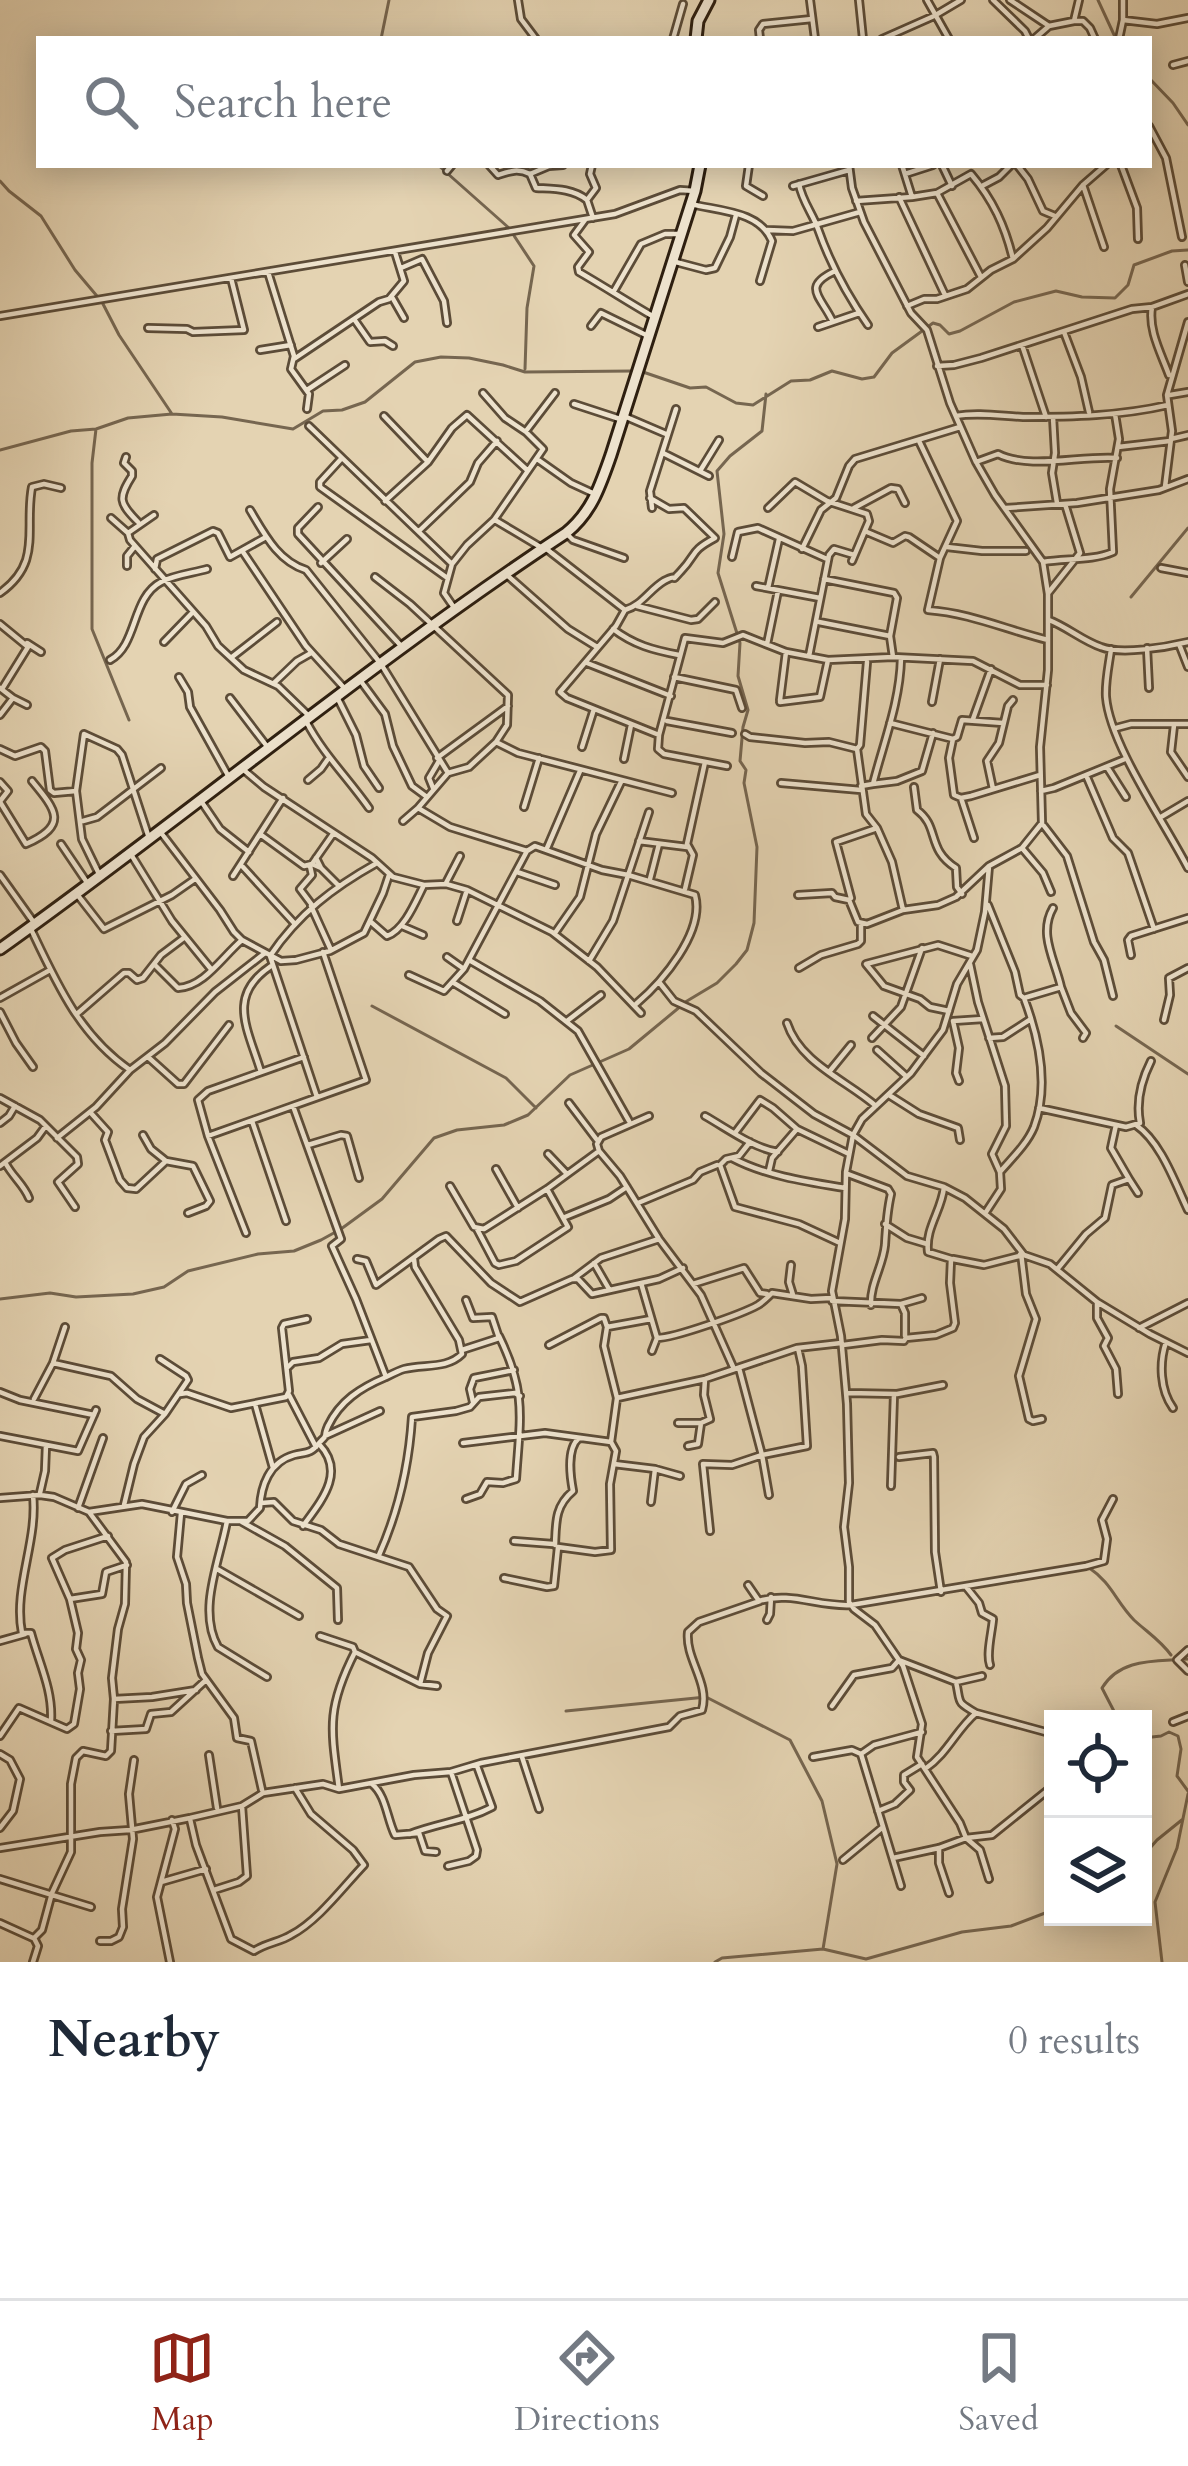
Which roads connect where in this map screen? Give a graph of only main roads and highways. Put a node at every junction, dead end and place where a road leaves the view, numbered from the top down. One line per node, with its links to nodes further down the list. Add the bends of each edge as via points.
1 (709, 0): 2 (main road)
2 (696, 36)
3 (699, 168): 4 (main road, via 624,418 585,514)
4 (0, 949)

